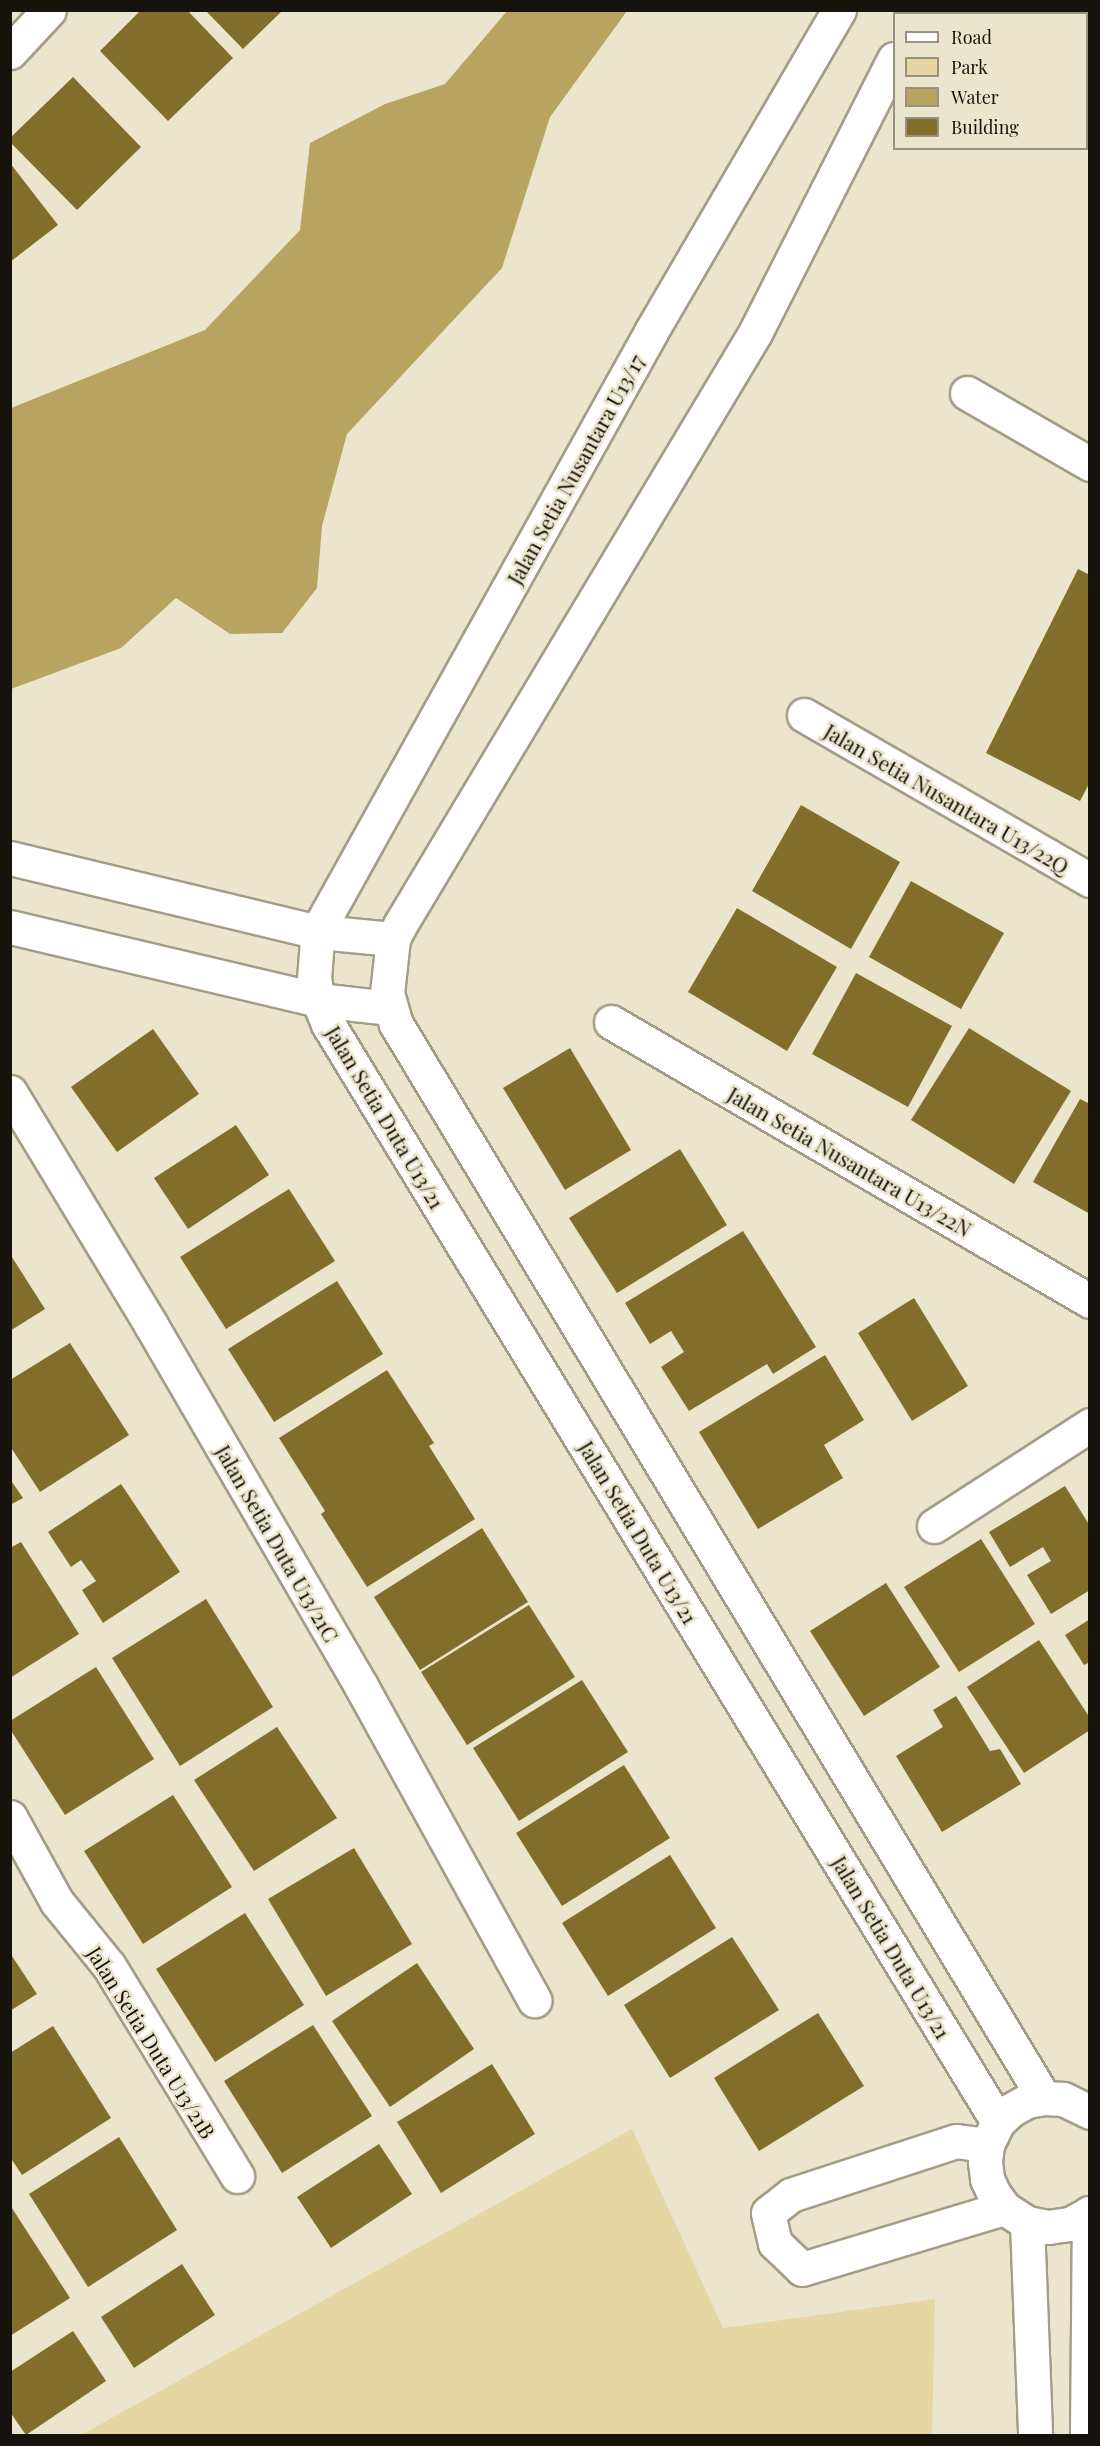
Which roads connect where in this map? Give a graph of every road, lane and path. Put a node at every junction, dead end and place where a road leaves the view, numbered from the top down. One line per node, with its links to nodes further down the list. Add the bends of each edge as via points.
1 (49, 10): 3 (main road)
2 (839, 10): 11 (main road, Jalan Setia Nusantara U13/17, via 645,343)
3 (10, 52)
4 (893, 61): 12 (main road, via 755,333)
5 (968, 393): 6 (main road)
6 (1089, 464)
7 (804, 715): 9 (main road, Jalan Setia Nusantara U13/22Q)
8 (10, 858): 11 (main road)
9 (1089, 880)
10 (10, 927): 13 (main road)
11 (319, 932): 12 (main road); 13 (main road, Jalan Setia Duta U13/21, via 314,979)
12 (393, 939): 14 (main road)
13 (318, 1000): 14 (main road); 24 (main road, Jalan Setia Duta U13/21)
14 (389, 1008): 22 (main road)
15 (611, 1022): 17 (main road, Jalan Setia Nusantara U13/22N)
16 (10, 1092): 21 (main road, Jalan Setia Duta U13/21C, via 152,1325 362,1686)
17 (1089, 1300)
18 (1089, 1425): 19 (main road)
19 (934, 1526)
20 (10, 1817): 25 (main road, Jalan Setia Duta U13/21B, via 57,1902 109,1966)
21 (534, 2000)
22 (1044, 2098): 23 (main road); 24 (main road, via 1011,2110)
23 (1086, 2106)
24 (993, 2133): 27 (main road, via 985,2162 987,2179); 27 (main road, via 956,2141 791,2195 768,2213 775,2243 802,2269)
25 (237, 2176)
26 (1089, 2213): 27 (main road, via 1070,2224 1048,2227); 29 (main road)
27 (1016, 2215): 28 (main road)
28 (1035, 2436)
29 (1087, 2436)

